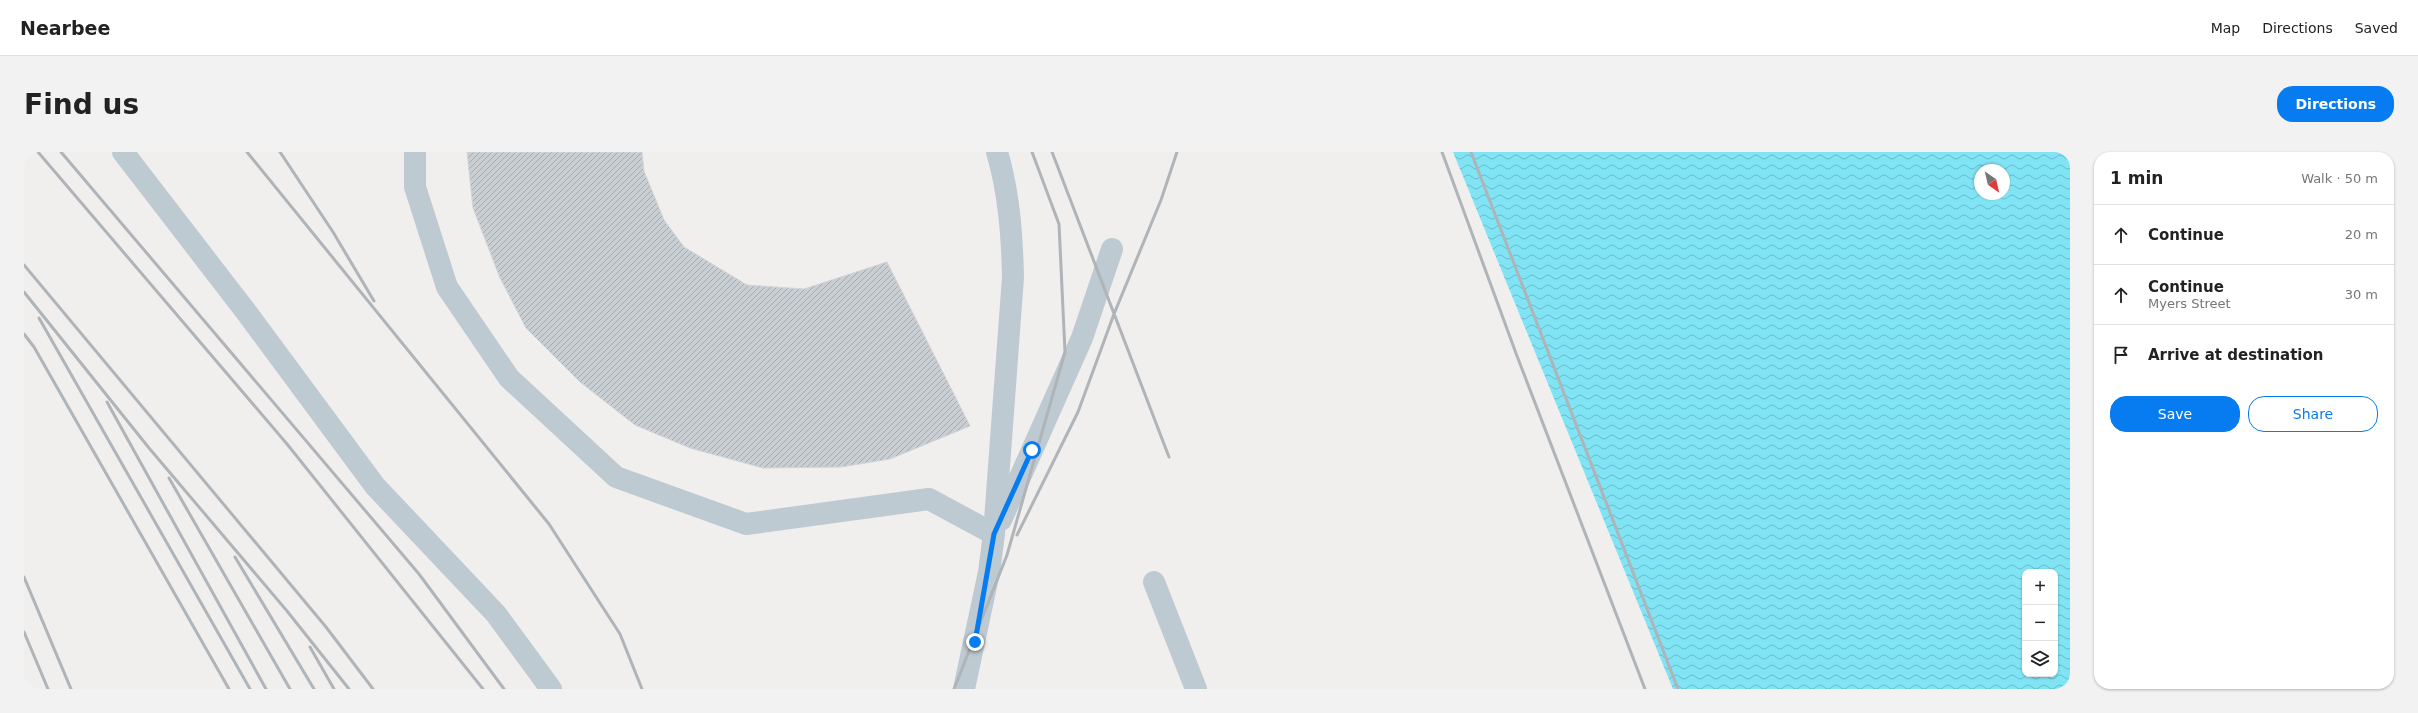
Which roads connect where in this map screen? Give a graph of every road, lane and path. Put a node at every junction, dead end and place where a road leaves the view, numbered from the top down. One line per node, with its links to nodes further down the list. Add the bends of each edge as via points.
1 (122, 152): 7 (street, via 247,313 375,486 496,614)
2 (415, 152): 5 (street, via 415,187 447,287 509,378 616,477 746,524 929,499)
3 (997, 152): 5 (street, via 1005,179 1012,235 1013,277)
4 (1112, 249): 5 (street, via 1082,338)
5 (994, 534): 8 (street, via 982,608)
6 (1154, 582): 9 (street)
7 (551, 689)
8 (964, 689)
9 (1196, 689)

